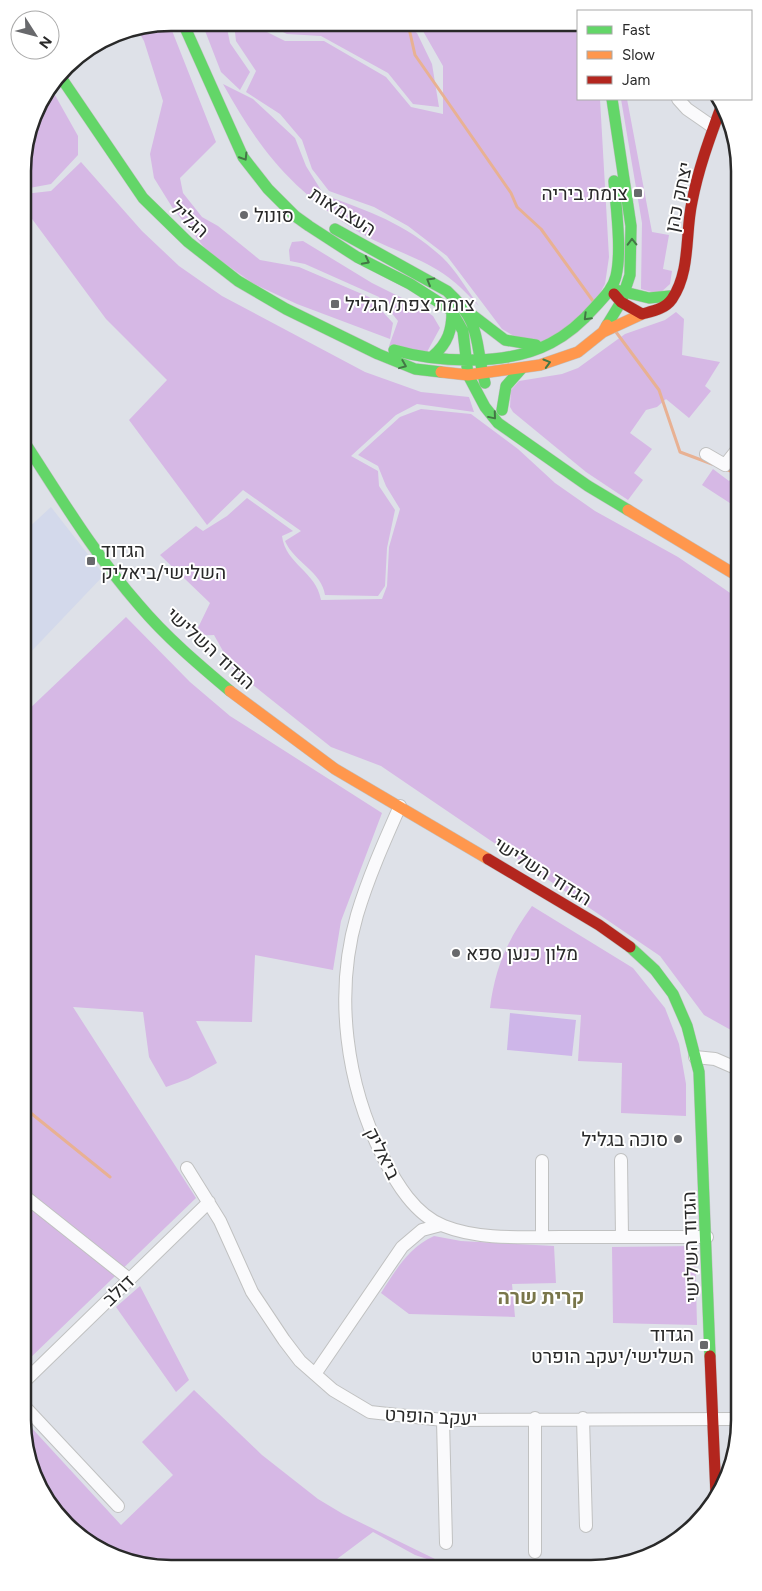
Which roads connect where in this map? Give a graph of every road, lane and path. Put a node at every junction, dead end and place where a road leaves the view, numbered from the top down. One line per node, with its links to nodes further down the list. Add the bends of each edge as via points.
1 (186, 31): 2 (street, העצמאות)
2 (200, 66): 12 (street, העצמאות, one-way to 12, via 243,157 295,216 357,257); 13 (street, העצמאות, one-way to 2, via 447,291 315,218 297,204 253,151)
3 (64, 82): 16 (street, הגליל, via 143,198 188,242 238,281 286,309)
4 (679, 100): 7 (street)
5 (612, 101): 8 (street, via 618,246 616,276); 9 (street, one-way to 5, via 632,261 631,226)
6 (718, 114): 7 (street, יצחק כהן)
7 (713, 127): 10 (street, יצחק כהן, via 691,202)
8 (610, 290): 9 (street); 11 (street); 17 (street, הגליל, one-way to 17, via 579,325)
9 (627, 291): 10 (street, via 649,300); 11 (street)
10 (676, 294): 14 (street, via 658,310)
11 (621, 302): 14 (street); 15 (street)
12 (452, 310): 18 (street, via 452,332 445,347); 19 (street, via 463,331)
13 (468, 311): 17 (street, via 505,340); 20 (street, העצמאות, via 478,336)
14 (642, 314): 15 (street)
15 (603, 332): 21 (street, הגליל, one-way to 15, via 578,352)
16 (344, 336): 18 (street, הגליל, via 414,356); 23 (street, הגליל, one-way to 23, via 415,369)
17 (544, 346): 20 (street, הגליל)
18 (433, 356): 19 (street, הגליל)
19 (466, 361): 20 (street, הגליל); 23 (street)
20 (481, 361): 22 (street, העצמאות)
21 (522, 368): 22 (street, הגליל); 24 (street, via 506,383)
22 (482, 374): 23 (street, הגליל); 24 (street, העצמאות, via 494,401)
23 (468, 375): 25 (street, one-way to 25, via 485,408 498,423)
24 (502, 410): 25 (street, העצמאות, via 525,434)
25 (533, 448): 29 (street, via 596,491)
26 (32, 453): 30 (street, הגדוד השלישי, via 120,582 165,632 237,696 300,745)
27 (706, 454): 28 (street, via 725,465)
28 (731, 458)
29 (731, 572)
30 (400, 806): 31 (street, הגדוד השלישי, via 624,942 666,984 685,1019); 38 (street, ביאליק, via 356,917 345,984 348,1042 353,1075 375,1142 394,1178 411,1201)
31 (695, 1057): 32 (street, via 715,1059); 41 (street, הגדוד השלישי, via 702,1103)
32 (730, 1066)
33 (621, 1160): 40 (street)
34 (542, 1161): 39 (street)
35 (187, 1168): 37 (street, יעקב הופרט)
36 (31, 1201): 42 (street)
37 (209, 1202): 42 (street, דולב); 43 (street, יעקב הופרט, via 252,1292 284,1340)
38 (442, 1226): 39 (street, ביאליק, via 461,1232); 43 (street, via 422,1230 402,1247)
39 (542, 1237): 40 (street, ביאליק)
40 (622, 1237): 41 (street, ביאליק)
41 (707, 1237): 48 (street, הגדוד השלישי)
42 (129, 1279): 44 (street, דולב)
43 (315, 1374): 50 (street, יעקב הופרט, via 340,1395 370,1412)
44 (31, 1375)
45 (31, 1412): 52 (street)
46 (536, 1418): 47 (street, יעקב הופרט); 50 (street, יעקב הופרט); 55 (street)
47 (583, 1418): 48 (street, יעקב הופרט); 53 (street)
48 (714, 1418): 49 (street); 51 (street, הגדוד השלישי)
49 (730, 1419)
50 (443, 1420): 54 (street)
51 (716, 1482)
52 (118, 1506)
53 (586, 1526)
54 (446, 1543)
55 (535, 1552)

